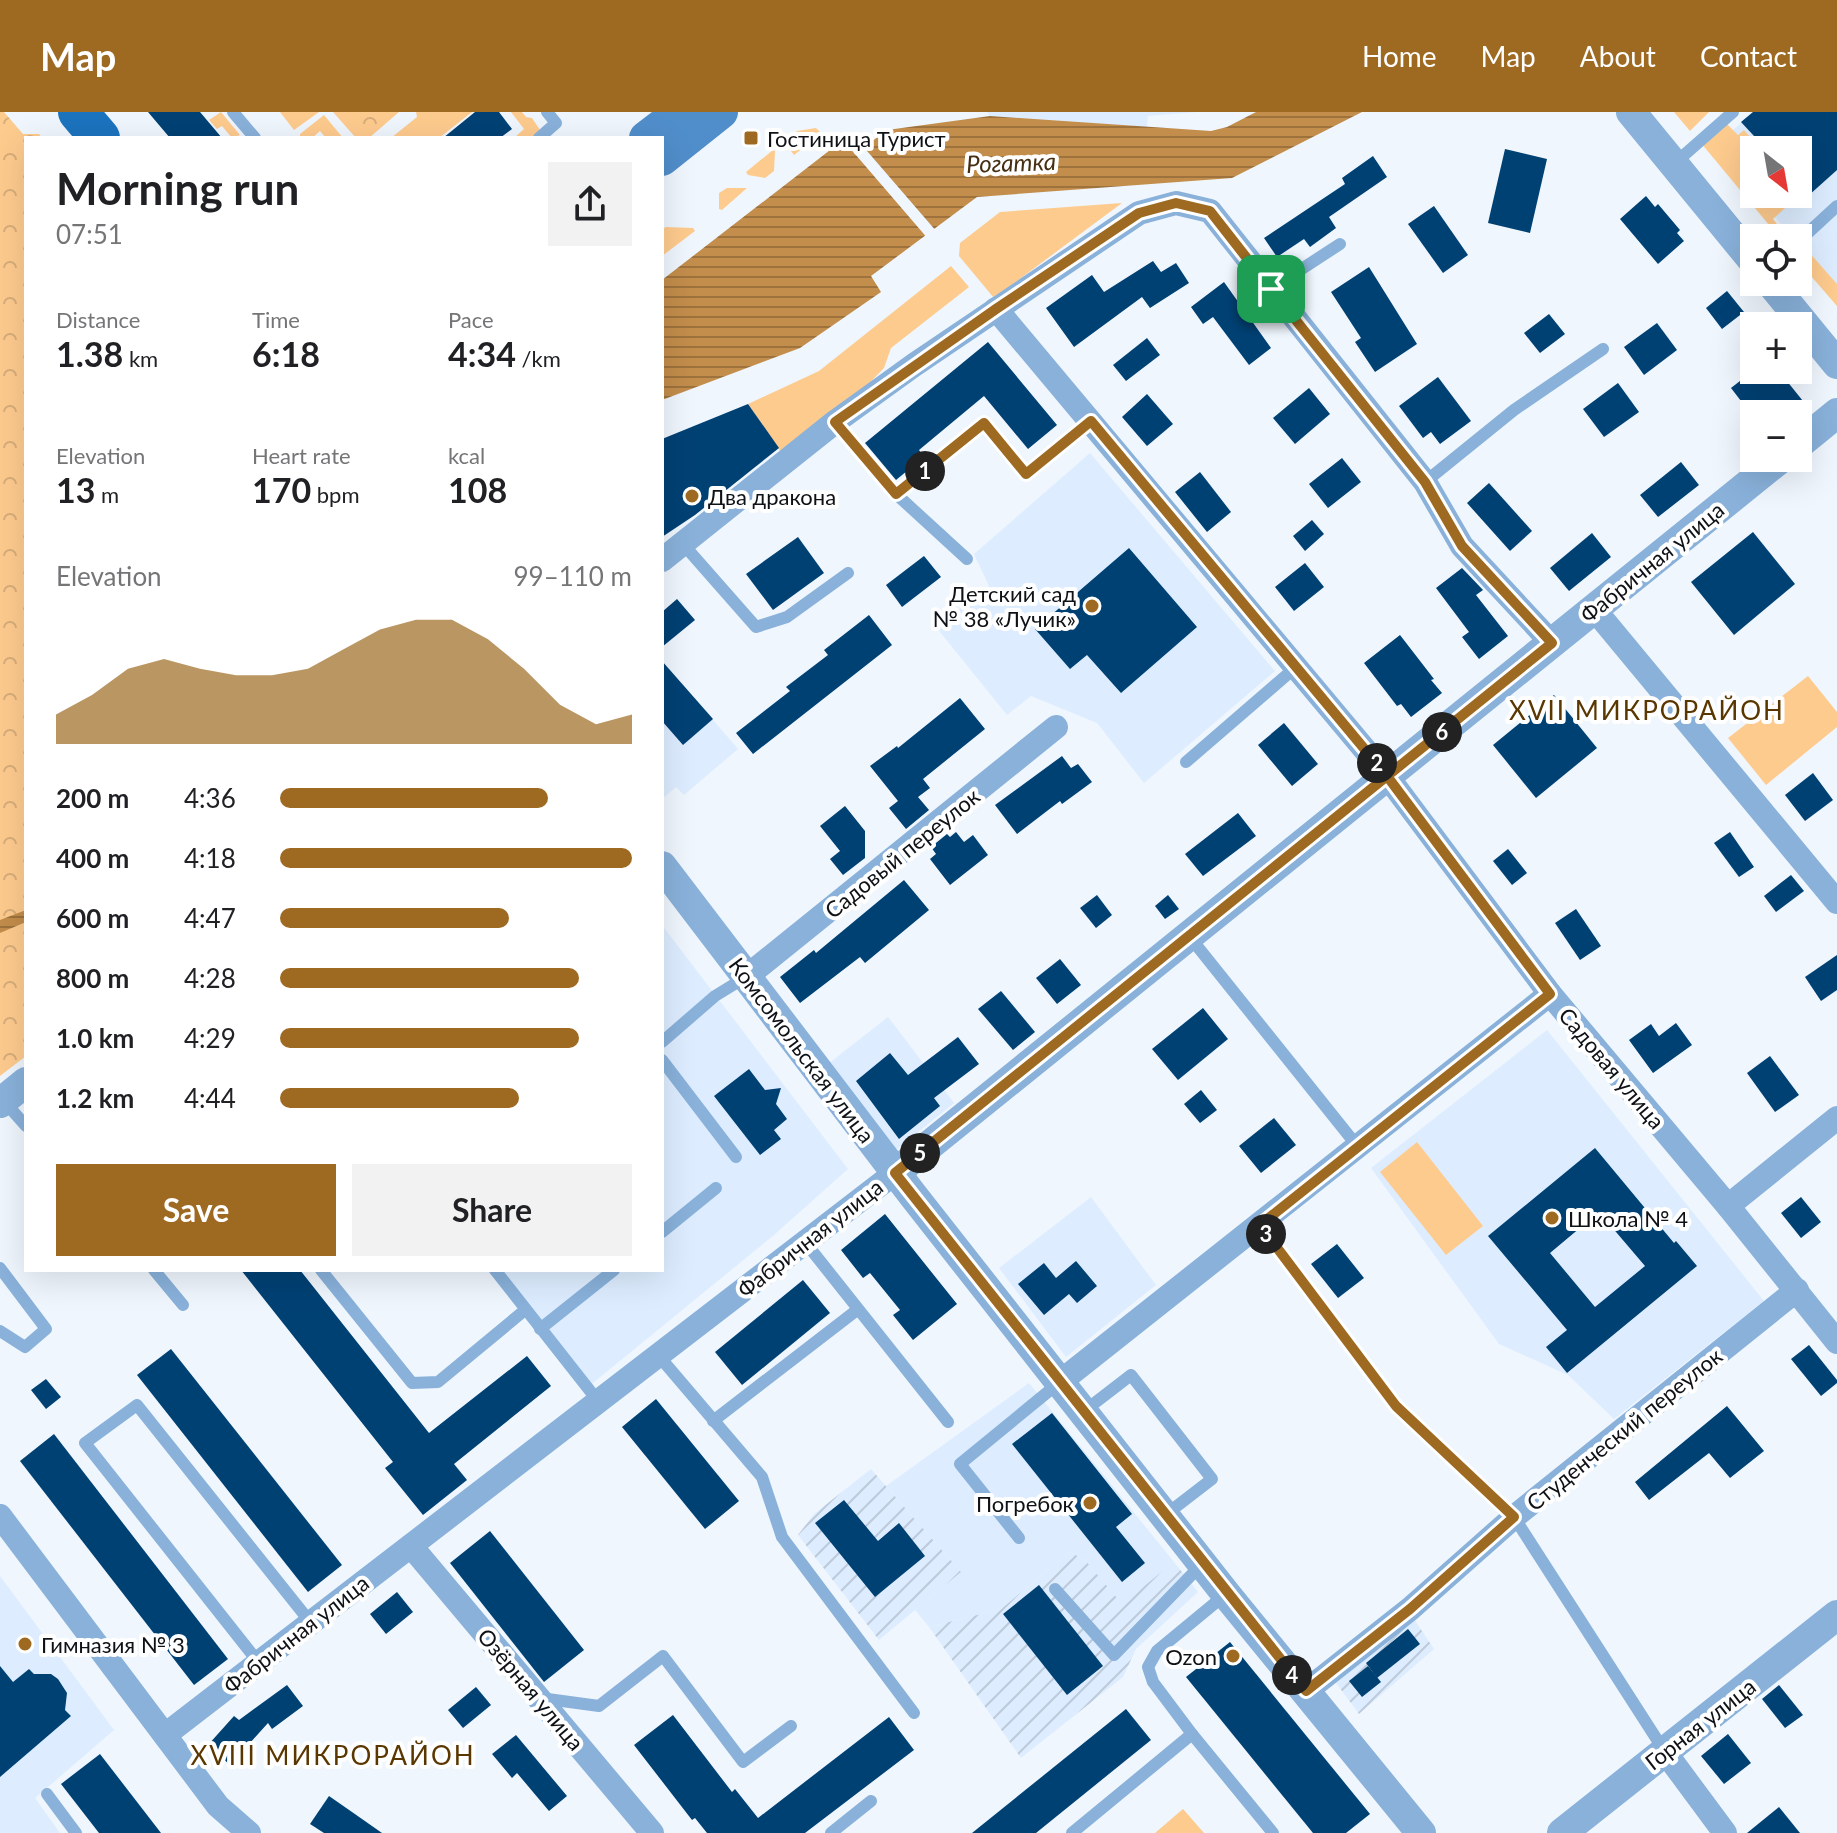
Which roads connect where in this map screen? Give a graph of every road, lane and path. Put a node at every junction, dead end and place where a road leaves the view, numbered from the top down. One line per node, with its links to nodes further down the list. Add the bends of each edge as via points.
1 (78, 112): 8 (main road)
2 (233, 112): 9 (lane)
3 (547, 112): 10 (lane, via 556,123)
4 (680, 112): 11 (main road)
5 (721, 112): 12 (main road)
6 (1631, 112): 13 (street)
7 (1733, 112): 13 (lane)
8 (98, 136)
9 (253, 136)
10 (541, 136)
11 (649, 136)
12 (664, 157)
13 (1674, 164): 17 (street)
14 (1837, 206): 15 (lane)
15 (1812, 229)
16 (1340, 244): 18 (lane)
17 (1740, 245)
18 (1271, 289): 20 (street, via 1210,211 1176,203 1139,213); 28 (street)
19 (1782, 296): 22 (street)
20 (996, 309): 24 (street, Садовая улица); 25 (street)
21 (1603, 349): 28 (lane, via 1514,410)
22 (1829, 350)
23 (1837, 413): 26 (street)
24 (1091, 421): 29 (lane, via 1026,474 984,423); 36 (street, Садовая улица)
25 (835, 422): 29 (lane); 30 (street)
26 (1812, 434)
27 (1764, 472): 34 (street, Фабричная улица)
28 (1425, 482): 35 (street, via 1462,546)
29 (896, 494): 32 (lane)
30 (683, 544): 31 (street); 33 (lane, via 756,627 787,617)
31 (664, 558)
32 (967, 559)
33 (848, 573)
34 (1594, 609): 35 (street, Фабричная улица); 41 (street)
35 (1552, 643): 39 (street, Фабричная улица)
36 (1296, 667): 38 (lane); 39 (street, Садовая улица)
37 (1056, 727): 43 (street, Садовый переулок)
38 (1186, 762)
39 (1387, 776): 42 (street, Фабричная улица); 44 (street, Садовая улица)
40 (664, 869): 43 (street, Комсомольская улица)
41 (1837, 902)
42 (1189, 936): 50 (lane); 52 (street, Фабричная улица)
43 (746, 977): 45 (lane); 52 (street, Комсомольская улица)
44 (1550, 994): 50 (street); 54 (street, Садовая улица)
45 (664, 1040)
46 (664, 1063): 51 (lane)
47 (10, 1095): 49 (lane)
48 (1837, 1118): 54 (street)
49 (24, 1122)
50 (1358, 1147): 55 (street)
51 (736, 1157)
52 (895, 1173): 57 (street, Фабричная улица); 71 (street, Комсомольская улица)
53 (716, 1188): 56 (lane)
54 (1728, 1206): 63 (street, Садовая улица)
55 (1260, 1225): 71 (street); 78 (lane, via 1396,1406)
56 (664, 1229)
57 (805, 1242): 66 (lane); 70 (street, Фабричная улица)
58 (0, 1268): 68 (lane, via 46,1329 25,1347)
59 (156, 1272): 64 (lane)
60 (323, 1272): 65 (lane, via 412,1383 438,1382)
61 (496, 1272): 65 (lane)
62 (611, 1272): 67 (lane)
63 (1797, 1290): 69 (street, Садовая улица); 78 (street, Студенческий переулок)
64 (183, 1305)
65 (525, 1310): 67 (lane)
66 (857, 1310): 74 (lane); 75 (lane)
67 (540, 1329): 72 (lane)
68 (0, 1331)
69 (1837, 1342)
70 (658, 1355): 72 (street, Фабричная улица); 74 (lane)
71 (1060, 1382): 73 (street, Комсомольская улица); 79 (lane, via 960,1464)
72 (598, 1401): 80 (street, Фабричная улица)
73 (1083, 1412): 77 (street, Комсомольская улица); 77 (lane, via 1131,1375 1212,1479)
74 (713, 1421): 89 (lane, via 762,1477 782,1537)
75 (948, 1422)
76 (0, 1516): 92 (street)
77 (1164, 1516): 81 (street, Комсомольская улица)
78 (1514, 1517): 87 (street, Студенческий переулок); 93 (lane)
79 (1019, 1538)
80 (411, 1546): 85 (street, Фабричная улица); 88 (street, Озёрная улица)
81 (1202, 1564): 82 (lane, via 1114,1655); 83 (street, Комсомольская улица)
82 (1055, 1589)
83 (1226, 1594): 87 (street, Комсомольская улица); 91 (lane, via 1157,1651 1148,1667 1153,1682)
84 (1837, 1615): 93 (street, Горная улица)
85 (311, 1623): 86 (street, Фабричная улица); 86 (lane, via 137,1405 85,1443)
86 (259, 1663): 92 (street, Фабричная улица)
87 (1306, 1691): 102 (street, Комсомольская улица)
88 (538, 1697): 90 (lane, via 599,1706 663,1656 743,1762); 98 (street, Озёрная улица)
89 (914, 1713)
90 (791, 1726)
91 (1192, 1734): 100 (lane); 101 (lane)
92 (165, 1735): 96 (street)
93 (1665, 1752): 103 (street, Горная улица); 104 (street)
94 (47, 1794): 97 (lane)
95 (871, 1801): 99 (lane)
96 (243, 1831)
97 (76, 1833)
98 (652, 1833)
99 (831, 1833)
100 (1072, 1833)
101 (1273, 1833)
102 (1421, 1833)
103 (1562, 1833)
104 (1725, 1833)

